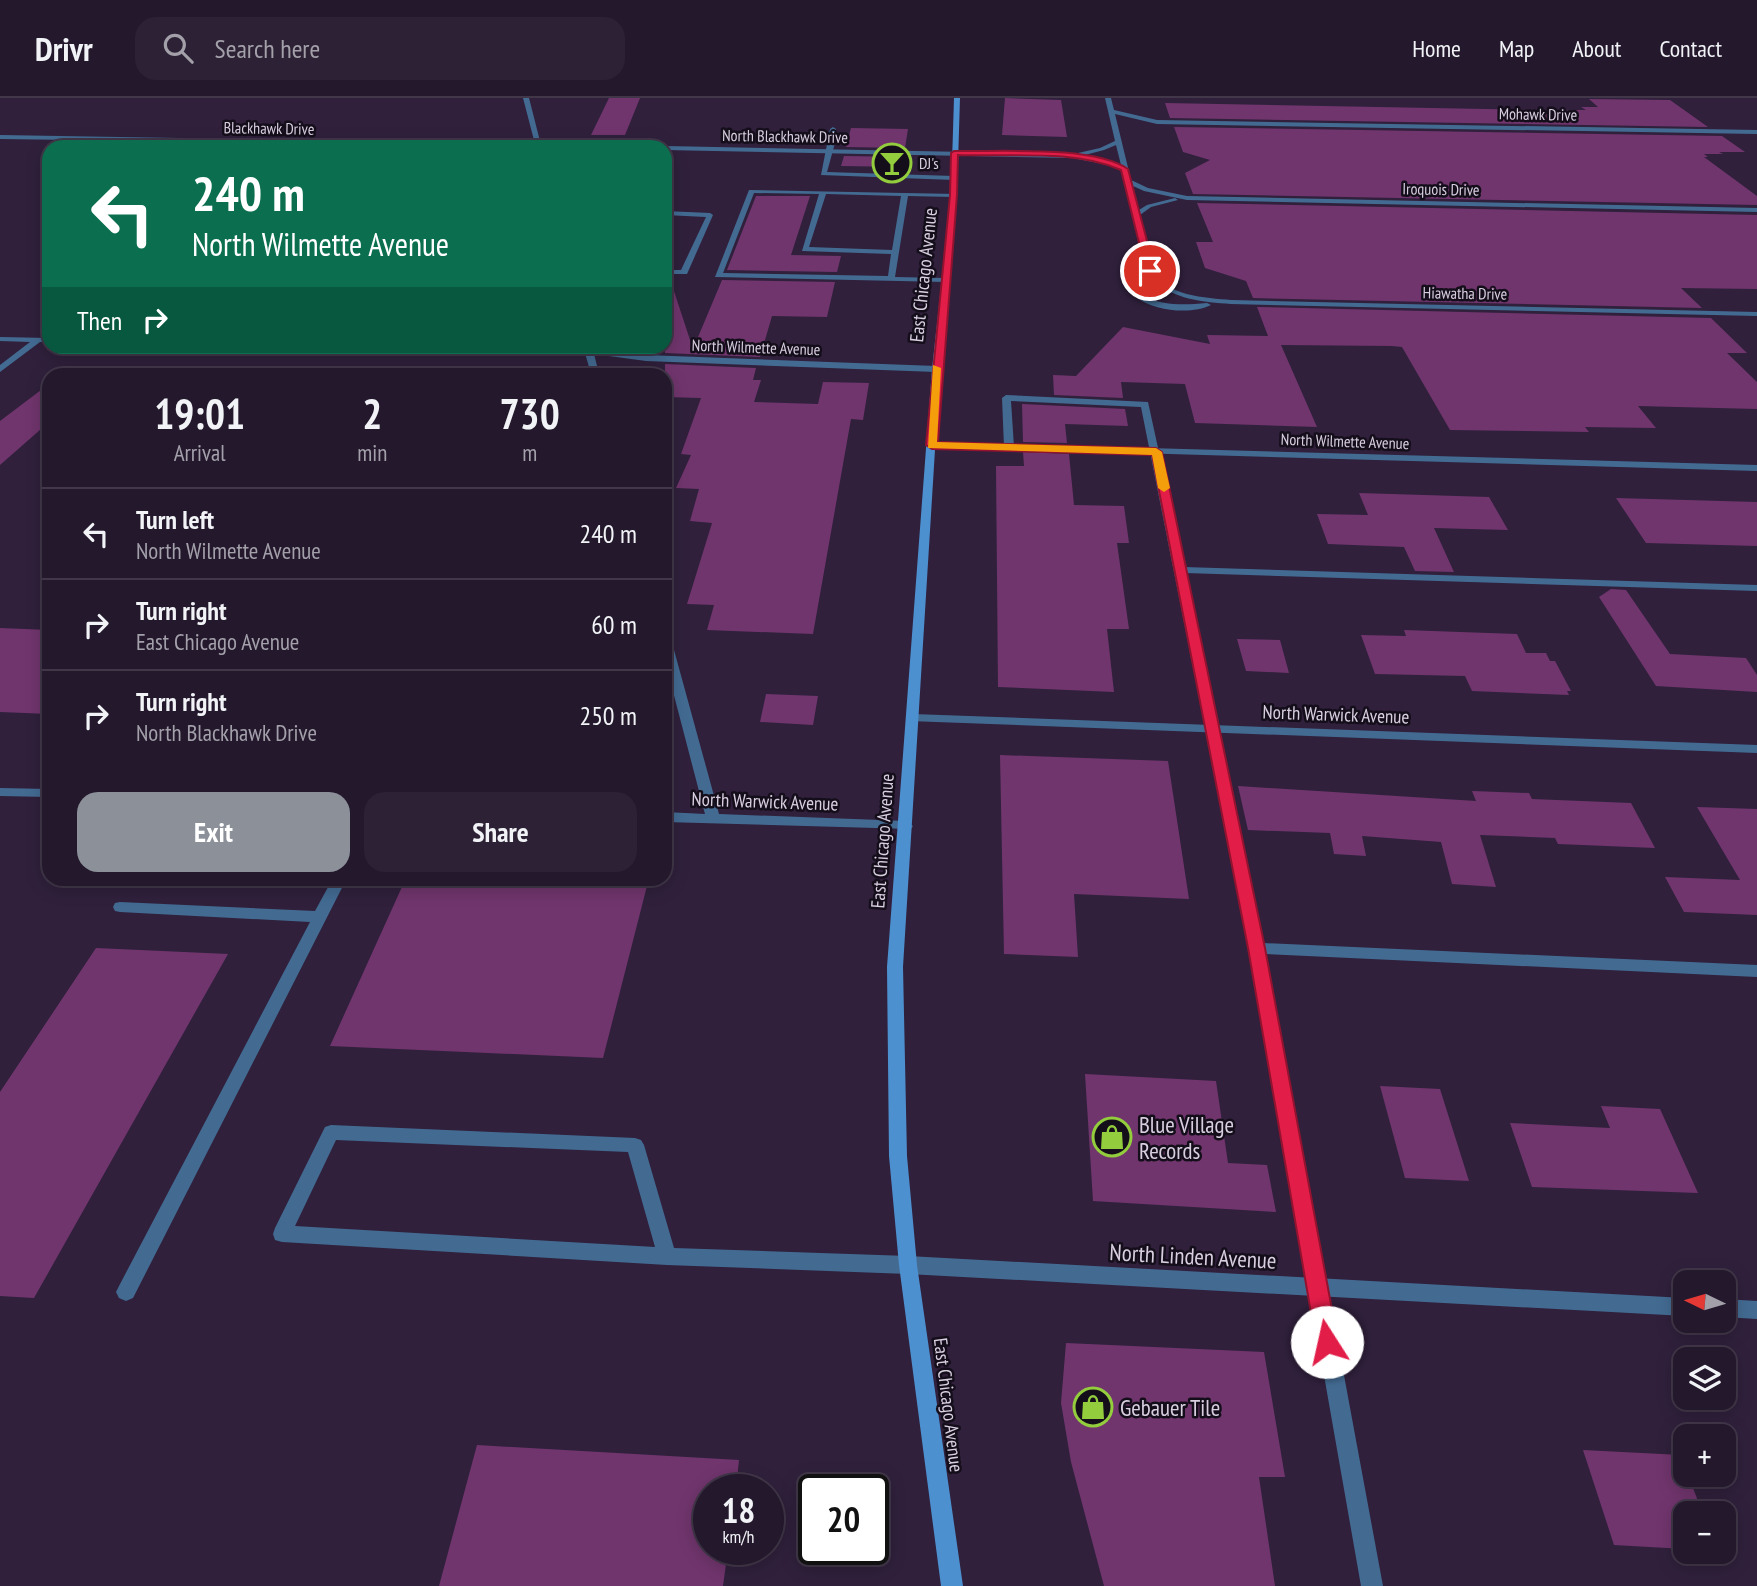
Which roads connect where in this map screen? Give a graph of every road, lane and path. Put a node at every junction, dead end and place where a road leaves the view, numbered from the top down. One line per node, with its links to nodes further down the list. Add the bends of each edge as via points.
1 (526, 98): 12 (street)
2 (957, 98): 15 (main road, East Chicago Avenue)
3 (1108, 98): 4 (street)
4 (1111, 111): 5 (street, Mohawk Drive); 9 (street)
5 (1157, 122): 6 (street); 8 (street, Mohawk Drive)
6 (1136, 126)
7 (833, 129): 14 (street)
8 (1757, 132)
9 (1118, 136): 16 (street, North Blackhawk Drive, via 1102,149); 17 (street)
10 (0, 137): 11 (street, Blackhawk Drive)
11 (162, 140)
12 (537, 140)
13 (672, 148): 14 (street, North Blackhawk Drive)
14 (830, 151): 15 (street, North Blackhawk Drive); 18 (street, via 823,174)
15 (954, 153): 16 (street, North Blackhawk Drive); 18 (main road, East Chicago Avenue)
16 (1072, 156): 17 (street, North Blackhawk Drive)
17 (1125, 169): 19 (street)
18 (954, 178): 22 (main road, East Chicago Avenue)
19 (1128, 181): 23 (street, Iroquois Drive); 26 (street)
20 (823, 192): 21 (street); 27 (street, via 805,249); 30 (street, via 751,191 718,275)
21 (905, 194): 22 (street); 27 (street)
22 (954, 195): 31 (main road, East Chicago Avenue)
23 (1187, 198): 24 (street, Iroquois Drive); 26 (street, via 1149,206)
24 (1757, 210)
25 (672, 213): 28 (street, via 710,215 684,272)
26 (1137, 214): 29 (street)
27 (895, 252): 30 (street)
28 (672, 272)
29 (1153, 277): 32 (street, Hiawatha Drive, via 1174,290); 32 (street, via 1143,282 1139,291 1141,298 1152,304 1177,308)
30 (891, 279): 31 (street)
31 (945, 280): 39 (main road, East Chicago Avenue)
32 (1231, 302): 33 (street, Hiawatha Drive)
33 (1757, 314)
34 (0, 339): 35 (street)
35 (38, 340): 36 (street); 38 (street)
36 (42, 340)
37 (620, 354): 39 (street, North Wilmette Avenue)
38 (0, 369)
39 (936, 369): 40 (main road, East Chicago Avenue)
40 (932, 445): 41 (street, North Wilmette Avenue); 47 (main road, East Chicago Avenue)
41 (1009, 447): 42 (street, North Wilmette Avenue); 42 (street, via 1006,398 1145,404)
42 (1156, 452): 43 (street, North Wilmette Avenue); 44 (street)
43 (1757, 468)
44 (1181, 570): 45 (street); 48 (street)
45 (1757, 588)
46 (672, 665): 53 (street)
47 (913, 718): 48 (street, North Warwick Avenue); 54 (main road, East Chicago Avenue)
48 (1213, 729): 49 (street, North Warwick Avenue); 58 (street)
49 (1757, 749)
50 (0, 792): 51 (street)
51 (42, 793)
52 (672, 817): 53 (street, North Warwick Avenue)
53 (713, 818): 54 (street, North Warwick Avenue)
54 (906, 826): 61 (main road, East Chicago Avenue, via 895,967 898,1156)
55 (336, 886): 57 (street)
56 (120, 907): 57 (street)
57 (320, 917): 63 (street)
58 (1257, 948): 59 (street); 62 (street)
59 (1757, 971)
60 (667, 1256): 60 (street, North Linden Avenue, via 635,1145 331,1132 282,1234); 61 (street, North Linden Avenue)
61 (908, 1265): 62 (street, North Linden Avenue); 67 (main road, East Chicago Avenue)
62 (1317, 1288): 64 (street, North Linden Avenue); 68 (street)
63 (126, 1292)
64 (1673, 1306)
65 (1736, 1309): 66 (street)
66 (1757, 1310)
67 (952, 1586)
68 (1372, 1586)

